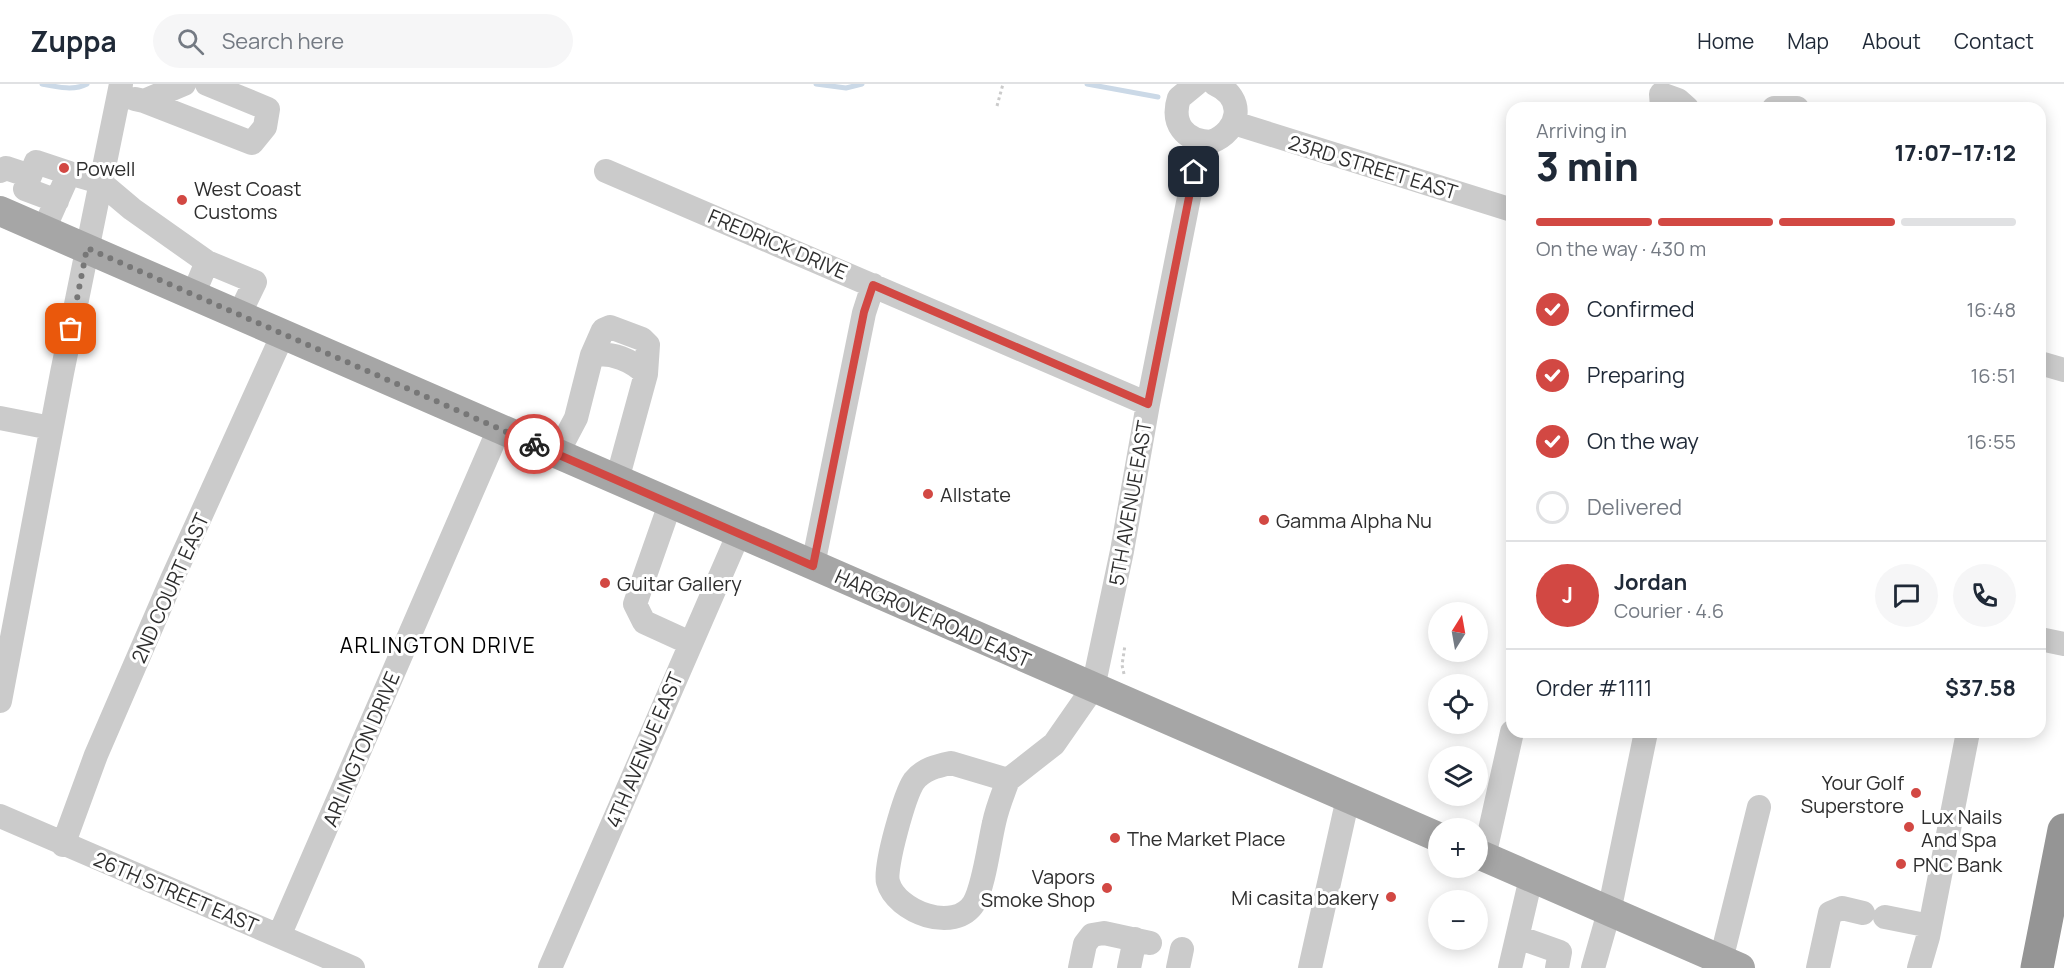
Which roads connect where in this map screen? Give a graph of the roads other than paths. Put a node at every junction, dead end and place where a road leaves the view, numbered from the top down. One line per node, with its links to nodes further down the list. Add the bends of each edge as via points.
1 (184, 84): 7 (street)
2 (207, 84): 7 (street, via 268,109 265,127 252,143)
3 (1196, 84): 10 (street, via 1179,98 1177,119 1181,130)
4 (1215, 84): 9 (street, via 1230,94)
5 (119, 90): 7 (street); 15 (street)
6 (1659, 95): 8 (street)
7 (144, 101)
8 (1680, 102)
9 (1234, 123): 10 (street, via 1220,138); 17 (street, 23RD STREET EAST)
10 (1200, 142): 26 (street, 5TH AVENUE EAST)
11 (0, 171): 14 (street, via 6,168)
12 (606, 171): 22 (street, FREDRICK DRIVE)
13 (69, 173): 14 (street, via 36,162); 15 (street); 16 (street)
14 (30, 176): 16 (street, via 25,189)
15 (100, 182): 20 (street); 21 (street)
16 (57, 201): 19 (street)
17 (1506, 208)
18 (0, 211): 19 (main road, HARGROVE ROAD EAST)
19 (44, 230): 20 (main road, HARGROVE ROAD EAST)
20 (87, 248): 23 (main road, HARGROVE ROAD EAST); 28 (street)
21 (207, 262): 23 (street); 24 (street, via 255,282)
22 (873, 285): 26 (street, FREDRICK DRIVE); 34 (street, via 864,312)
23 (193, 295): 24 (main road, HARGROVE ROAD EAST)
24 (239, 315): 25 (main road, HARGROVE ROAD EAST)
25 (284, 334): 29 (main road, HARGROVE ROAD EAST); 50 (street, 2ND COURT EAST, via 173,577 96,755)
26 (1148, 404): 38 (street, 5TH AVENUE EAST)
27 (0, 418): 28 (street)
28 (51, 428): 39 (street)
29 (499, 429): 30 (main road, HARGROVE ROAD EAST); 55 (street, ARLINGTON DRIVE)
30 (557, 454): 31 (main road, HARGROVE ROAD EAST); 31 (street, via 582,402 592,355 603,330 610,327 642,339 648,345 646,374)
31 (617, 480): 32 (main road, HARGROVE ROAD EAST)
32 (670, 504): 33 (main road, HARGROVE ROAD EAST); 36 (street, via 635,604 644,622)
33 (739, 533): 34 (main road, HARGROVE ROAD EAST); 36 (street, 4TH AVENUE EAST)
34 (813, 566): 38 (main road, HARGROVE ROAD EAST)
35 (2046, 640): 37 (street)
36 (690, 643): 60 (street, 4TH AVENUE EAST)
37 (2064, 644)
38 (1093, 688): 43 (street, via 1054,744); 44 (main road, HARGROVE ROAD EAST)
39 (0, 701)
40 (1510, 738): 47 (street)
41 (1645, 738): 53 (street)
42 (1967, 738): 54 (street)
43 (1008, 780): 43 (street, via 951,763 930,768 914,781 889,862 888,883 900,900 938,920 958,918 974,903)
44 (1348, 798): 49 (main road, HARGROVE ROAD EAST); 63 (street)
45 (1759, 807): 58 (street)
46 (0, 816): 50 (street, 26TH STREET EAST)
47 (1488, 827)
48 (2064, 830): 69 (highway)
49 (1428, 833)
50 (63, 844): 55 (street, 26TH STREET EAST)
51 (1488, 858): 52 (main road)
52 (1531, 878): 53 (main road); 56 (street)
53 (1609, 912): 58 (main road); 66 (street)
54 (1930, 926): 57 (street); 67 (street, via 1842,908 1830,913)
55 (279, 936): 59 (street, 26TH STREET EAST)
56 (1518, 937): 64 (street); 65 (street, via 1560,952)
57 (1920, 963): 68 (street)
58 (1734, 966)
59 (353, 968)
60 (550, 968)
61 (1080, 968): 62 (street, via 1085,944 1092,935 1104,933 1142,941)
62 (1129, 968)
63 (1310, 968)
64 (1510, 968)
65 (1557, 968)
66 (1593, 968)
67 (1818, 968)
68 (1897, 968)
69 (2037, 968)

